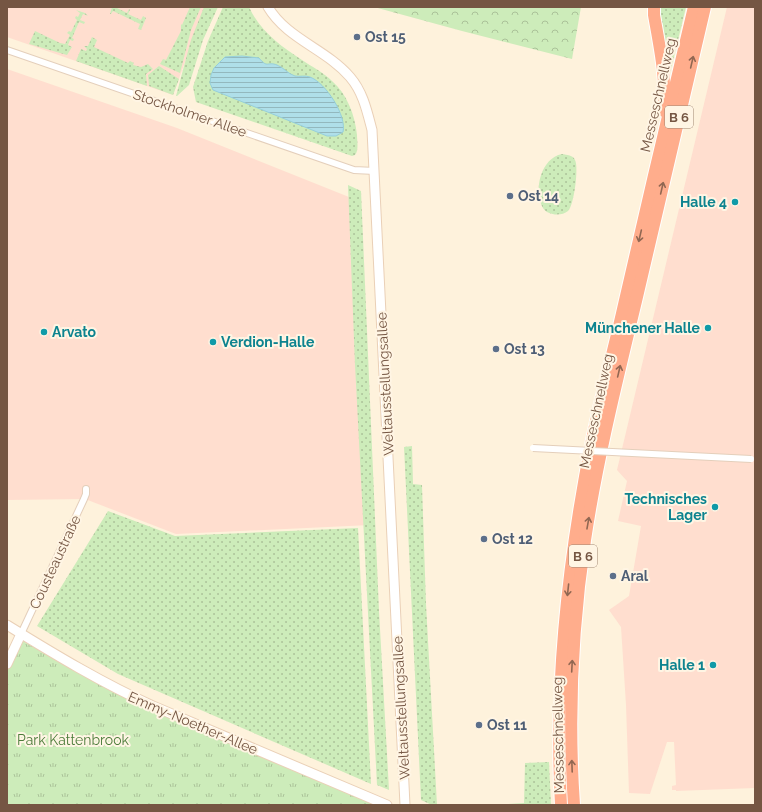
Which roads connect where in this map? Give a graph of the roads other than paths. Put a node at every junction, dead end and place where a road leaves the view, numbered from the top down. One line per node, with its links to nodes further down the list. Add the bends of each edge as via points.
1 (268, 7): 7 (main road, Weltausstellungsallee, via 286,28 338,65 350,77 364,99 372,130)
2 (654, 7): 6 (highway, via 665,84)
3 (694, 7): 6 (highway, Messeschnellweg / B 6)
4 (705, 7): 17 (highway, Messeschnellweg / B 6, one-way to 4, via 572,671 585,540 614,394)
5 (7, 50): 7 (street, Stockholmer Allee, via 354,170)
6 (662, 144): 16 (highway, Messeschnellweg / B 6, one-way to 16, via 592,439 575,537 561,672)
7 (374, 171): 15 (main road, Weltausstellungsallee)
8 (533, 448): 9 (street, bridge)
9 (751, 459)
10 (86, 489): 12 (street, Cousteaustraße, via 84,499)
11 (7, 625): 12 (main road, Emmy-Noether-Allee)
12 (21, 634): 13 (main road); 14 (main road, Emmy-Noether-Allee, via 127,695)
13 (7, 664)
14 (387, 805)
15 (405, 805)
16 (561, 805)
17 (574, 805)

